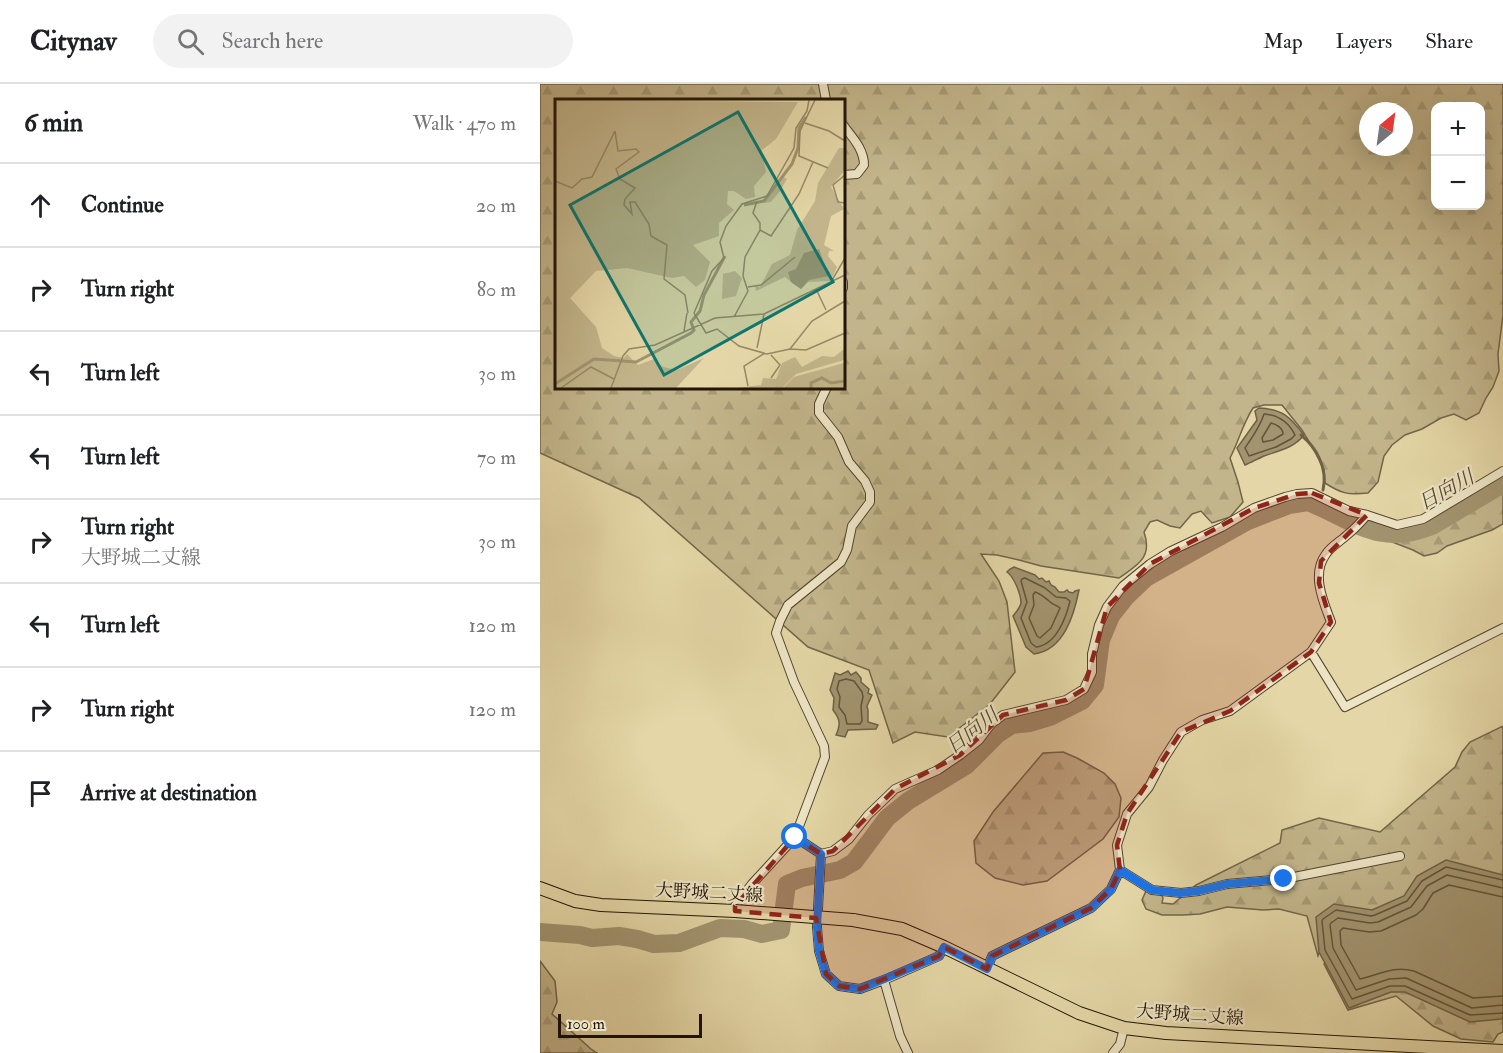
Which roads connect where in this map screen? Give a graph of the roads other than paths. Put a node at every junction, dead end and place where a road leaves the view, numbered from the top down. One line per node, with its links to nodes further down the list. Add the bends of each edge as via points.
1 (823, 84): 2 (street)
2 (826, 99)
3 (844, 126): 4 (street, via 858,144 864,165 857,174)
4 (844, 175)
5 (827, 388): 10 (street, via 819,413 865,481 870,502 852,526 841,562 788,605 776,633 824,746 825,757)
6 (1503, 471): 7 (street, via 1423,519 1397,525)
7 (1367, 515): 9 (street, via 1326,552 1322,561 1319,583 1331,621); 12 (street, via 1312,493 1297,494 1254,508 1150,564 1123,586 1107,607 1092,654 1092,672 1084,689 1066,700 1003,715 960,755 938,770 895,789 849,839)
8 (1503, 628): 9 (street, via 1345,707)
9 (1311, 652): 13 (street, via 1230,711 1181,732 1149,787 1127,813 1117,845)
10 (795, 837): 12 (street); 15 (street, via 752,884)
11 (1400, 856): 13 (street, via 1284,879 1180,893 1152,890)
12 (820, 859): 18 (street, via 817,927 826,974 839,986 860,989)
13 (1120, 870): 17 (street, via 1111,889 1091,908 992,956)
14 (540, 888): 15 (main road, 大野城二丈線, via 575,901 601,905)
15 (735, 911): 16 (main road, 大野城二丈線, bridge, via 853,920 902,929)
16 (944, 947): 17 (main road, 大野城二丈線); 18 (street, via 939,956)
17 (987, 969): 19 (main road, 大野城二丈線, via 1079,1013)
18 (884, 980): 22 (street)
19 (1124, 1028): 21 (main road, 大野城二丈線); 23 (street)
20 (1500, 1048): 21 (main road, 大野城二丈線)
21 (1413, 1049)
22 (908, 1053)
23 (1113, 1053)

